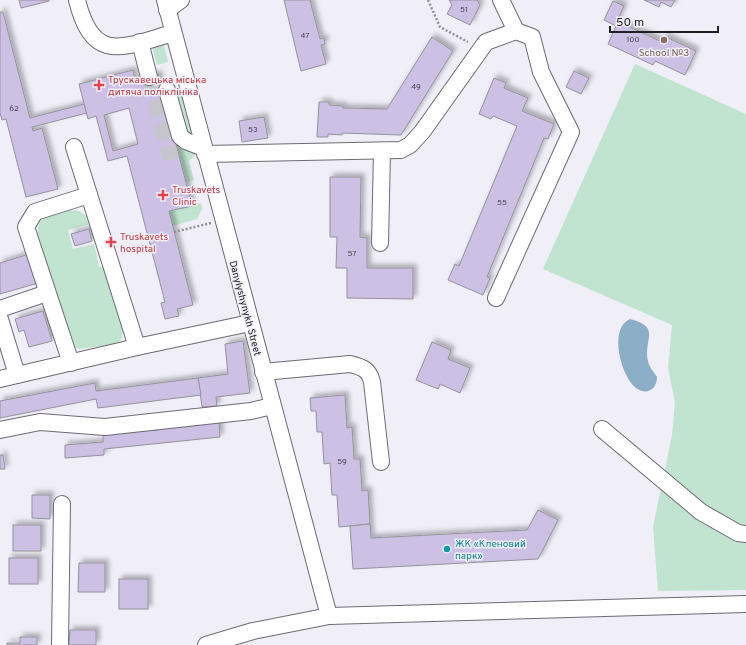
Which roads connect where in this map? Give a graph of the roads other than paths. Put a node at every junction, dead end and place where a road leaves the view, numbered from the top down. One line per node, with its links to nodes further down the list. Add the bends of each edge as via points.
1 (77, 0): 7 (street, via 82,19 102,44 120,47)
2 (181, 0): 4 (street)
3 (501, 0): 5 (street)
4 (166, 5): 6 (street, Danylyshynykh Street)
5 (516, 31): 12 (street, via 486,42 410,145 401,150); 16 (street, via 532,37 541,72 571,132)
6 (173, 33): 7 (street); 9 (street, Danylyshynykh Street)
7 (140, 42): 8 (street)
8 (149, 77)
9 (187, 85): 11 (street, Danylyshynykh Street); 11 (street, via 164,91 180,136)
10 (74, 147): 13 (street)
11 (205, 151): 12 (street); 19 (street, Danylyshynykh Street)
12 (382, 151): 14 (street)
13 (89, 195): 15 (street, via 35,212 26,228); 20 (street)
14 (380, 243)
15 (47, 293): 17 (street); 21 (street)
16 (496, 298)
17 (0, 309)
18 (0, 318): 23 (street)
19 (250, 323): 20 (street); 22 (street, Danylyshynykh Street)
20 (136, 347): 21 (street)
21 (71, 363): 23 (street)
22 (263, 372): 25 (street, Danylyshynykh Street); 28 (street, via 350,364 363,367 370,374 372,382)
23 (17, 375): 24 (street)
24 (0, 379)
25 (272, 406): 27 (street, via 105,427 40,422); 32 (street, Danylyshynykh Street)
26 (602, 429): 30 (street, via 700,512 738,533)
27 (0, 430)
28 (381, 462)
29 (62, 504): 34 (street)
30 (746, 534)
31 (746, 604): 32 (street)
32 (329, 616): 33 (street, via 253,630)
33 (209, 644)
34 (60, 645)

